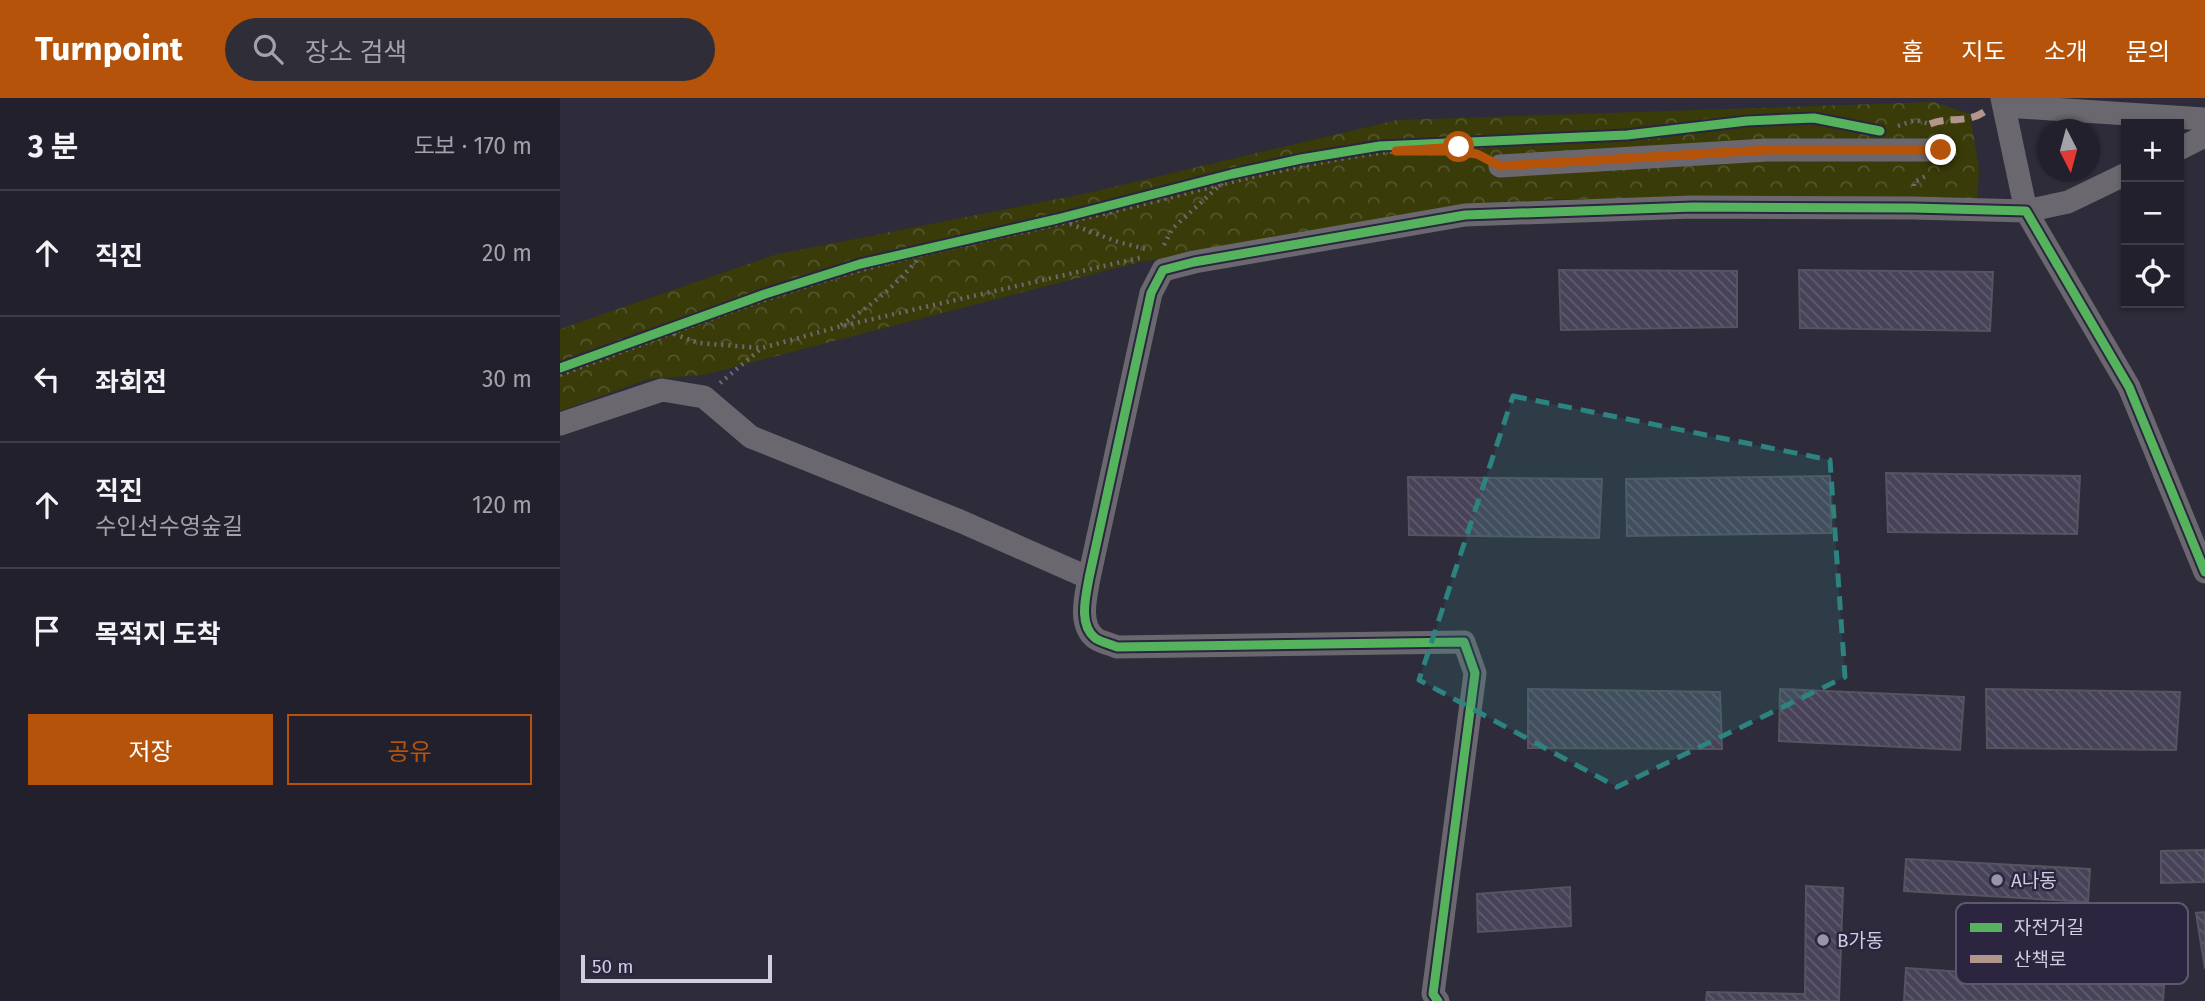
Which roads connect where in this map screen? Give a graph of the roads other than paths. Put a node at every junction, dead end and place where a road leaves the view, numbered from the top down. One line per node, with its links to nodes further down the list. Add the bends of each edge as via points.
1 (2003, 102): 2 (street); 8 (street)
2 (2205, 119)
3 (2205, 136): 4 (street)
4 (2184, 146)
5 (1498, 150): 6 (street)
6 (1941, 150)
7 (2121, 176): 8 (street, via 2068,202)
8 (2026, 211): 10 (street, via 2129,387); 11 (street, via 1693,207 1465,215 1163,270 1151,293)
9 (560, 424): 11 (street, via 662,390 704,397 751,437)
10 (2205, 572)
11 (1089, 578): 12 (street, via 1085,621 1095,638 1117,647 1464,642 1475,673 1433,994)
12 (1438, 1001)

